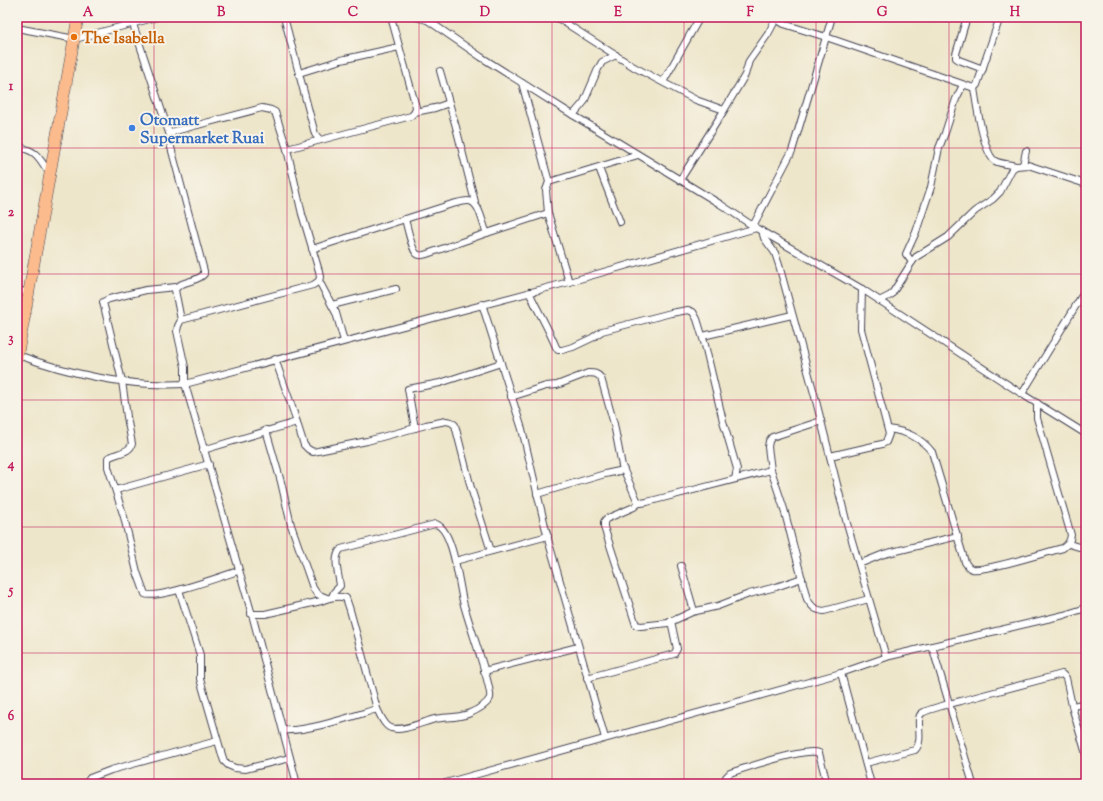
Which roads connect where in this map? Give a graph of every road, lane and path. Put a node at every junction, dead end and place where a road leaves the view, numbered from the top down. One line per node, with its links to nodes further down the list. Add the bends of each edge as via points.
1 (78, 17): 16 (highway)
2 (157, 17): 13 (street)
3 (284, 17): 21 (street)
4 (391, 17): 17 (street)
5 (416, 17): 12 (street)
6 (556, 17): 18 (street)
7 (700, 17): 22 (street)
8 (832, 17): 15 (street)
9 (967, 17): 19 (street, via 956,58)
10 (1000, 17): 19 (street)
11 (777, 18): 15 (street, via 784,24); 27 (street, via 749,61 745,75)
12 (426, 19): 23 (street)
13 (133, 24): 16 (street); 31 (street)
14 (17, 28): 16 (street)
15 (826, 37): 24 (street); 48 (street, via 792,151)
16 (75, 39): 40 (highway)
17 (399, 47): 21 (street, via 340,60); 28 (street, via 416,107)
18 (616, 55): 22 (street); 29 (street, via 602,62 584,102)
19 (983, 69): 25 (street)
20 (440, 71): 26 (street)
21 (299, 73): 30 (street)
22 (663, 82): 27 (street, via 696,100)
23 (522, 83): 29 (street); 42 (street)
24 (963, 85): 25 (street); 51 (street, via 939,148 931,187 906,254)
25 (974, 88): 38 (street, via 981,130 990,156 995,161)
26 (449, 103): 28 (street); 44 (street)
27 (724, 110): 41 (street)
28 (415, 112): 32 (street, via 411,116)
29 (573, 115): 37 (street)
30 (315, 134): 32 (street); 33 (street)
31 (170, 136): 35 (street, via 175,131 267,108 275,112); 54 (street, via 170,147 204,271 199,279)
32 (320, 140): 33 (street)
33 (311, 143): 35 (street)
34 (17, 147): 40 (street, via 33,151)
35 (287, 149): 50 (street)
36 (1026, 151): 38 (street)
37 (638, 155): 39 (street); 41 (street)
38 (1020, 165): 43 (street, via 1028,165); 51 (street, via 1012,169 1000,192 993,199 975,211 948,237)
39 (599, 168): 42 (street); 47 (street)
40 (50, 174): 60 (highway)
41 (680, 180): 48 (street)
42 (549, 182): 45 (street, via 546,190)
43 (1086, 184)
44 (475, 202): 46 (street, via 452,204); 49 (street)
45 (548, 213): 49 (street); 53 (street)
46 (405, 219): 49 (street, via 414,249 419,255); 50 (street)
47 (620, 222)
48 (757, 228): 53 (street); 56 (street); 64 (street, via 775,253)
49 (487, 233)
50 (312, 249): 52 (street, via 319,271)
51 (912, 262): 61 (street, via 891,295)
52 (319, 281): 63 (street); 65 (street, via 313,285)
53 (569, 282): 59 (street)
54 (176, 287): 65 (street); 71 (street, via 146,290 103,302)
55 (396, 289): 63 (street)
56 (862, 289): 61 (street); 79 (street, via 861,329)
57 (1086, 289): 73 (street)
58 (17, 290): 60 (street)
59 (529, 292): 62 (street); 66 (street, via 558,350 581,344 602,332 688,310 698,319)
60 (29, 293): 68 (highway)
61 (879, 301): 73 (street)
62 (482, 304): 67 (street); 70 (street)
63 (332, 305): 67 (street)
64 (792, 315): 66 (street); 76 (street)
65 (181, 320): 72 (street, via 177,331 185,367)
66 (702, 336): 85 (street, via 722,421)
67 (344, 341): 69 (street)
68 (17, 356): 71 (street, via 69,371)
69 (275, 359): 72 (street); 77 (street)
70 (501, 364): 74 (street); 78 (street, via 440,383 408,389)
71 (122, 381): 72 (street); 90 (street, via 131,446 128,450 108,458 108,467)
72 (185, 384): 82 (street)
73 (1022, 394): 75 (street)
74 (511, 396): 86 (street, via 557,385 588,373 598,374 614,424); 91 (street, via 526,442)
75 (1037, 403): 81 (street); 95 (street, via 1037,418 1071,535)
76 (821, 420): 83 (street); 87 (street, via 772,438 768,447)
77 (297, 422): 78 (street, via 304,445 313,452); 80 (street)
78 (415, 428): 97 (street, via 446,421 454,425)
79 (888, 429): 83 (street, via 888,439 882,444); 94 (street, via 915,437 925,443 932,452)
80 (266, 430): 82 (street); 104 (street, via 291,525 313,588 317,594)
81 (1086, 434)
82 (204, 450): 84 (street)
83 (830, 456): 99 (street)
84 (209, 464): 90 (street); 101 (street)
85 (737, 469): 88 (street); 89 (street)
86 (624, 470): 91 (street); 92 (street)
87 (771, 470): 88 (street); 102 (street)
88 (750, 475): 89 (street)
89 (735, 480): 92 (street)
90 (116, 490): 103 (street, via 143,591 152,596)
91 (537, 494): 93 (street)
92 (640, 502): 109 (street, via 606,519 604,526 636,625)
93 (548, 536): 97 (street); 111 (street)
94 (958, 536): 95 (street, via 965,562 973,569 989,568 1063,548); 99 (street, via 884,554)
95 (1069, 544): 96 (street, via 1079,547)
96 (1086, 545)
97 (491, 551): 98 (street)
98 (455, 561): 104 (street, via 448,539 442,528 435,524 349,546 341,549 337,555 340,586); 113 (street, via 466,615)
99 (859, 564): 105 (street)
100 (681, 566): 107 (street)
101 (238, 571): 103 (street); 108 (street)
102 (802, 578): 105 (street, via 807,600 818,611); 107 (street, via 718,606)
103 (179, 590): 122 (street, via 200,655 200,679)
104 (330, 598): 108 (street, via 265,614); 119 (street, via 346,598)
105 (869, 599): 112 (street)
106 (1086, 608): 110 (street)
107 (694, 611): 109 (street)
108 (252, 614): 120 (street)
109 (671, 621): 115 (street, via 677,649 674,654)
110 (932, 646): 112 (street); 117 (street)
111 (578, 647): 113 (street); 115 (street)
112 (886, 657): 114 (street)
113 (484, 671): 119 (street, via 489,699 468,714 396,729 387,725)
114 (841, 673): 121 (street); 125 (street)
115 (587, 678): 121 (street)
116 (1086, 703): 118 (street)
117 (949, 704): 118 (street, via 1062,674 1066,678); 125 (street, via 921,714 920,739 915,750); 132 (street)
118 (1072, 706): 123 (street)
119 (377, 708): 120 (street, via 326,724)
120 (283, 730): 124 (street)
121 (605, 738): 128 (street)
122 (217, 741): 124 (street, via 224,761 235,768 245,769); 126 (street, via 111,770 90,778)
123 (1086, 754)
124 (290, 758): 127 (street)
125 (866, 763): 131 (street)
126 (86, 784)
127 (297, 784)
128 (442, 784)
129 (726, 784): 130 (street, via 726,777 730,773 814,751 819,752)
130 (827, 784)
131 (872, 784)
132 (973, 784)

